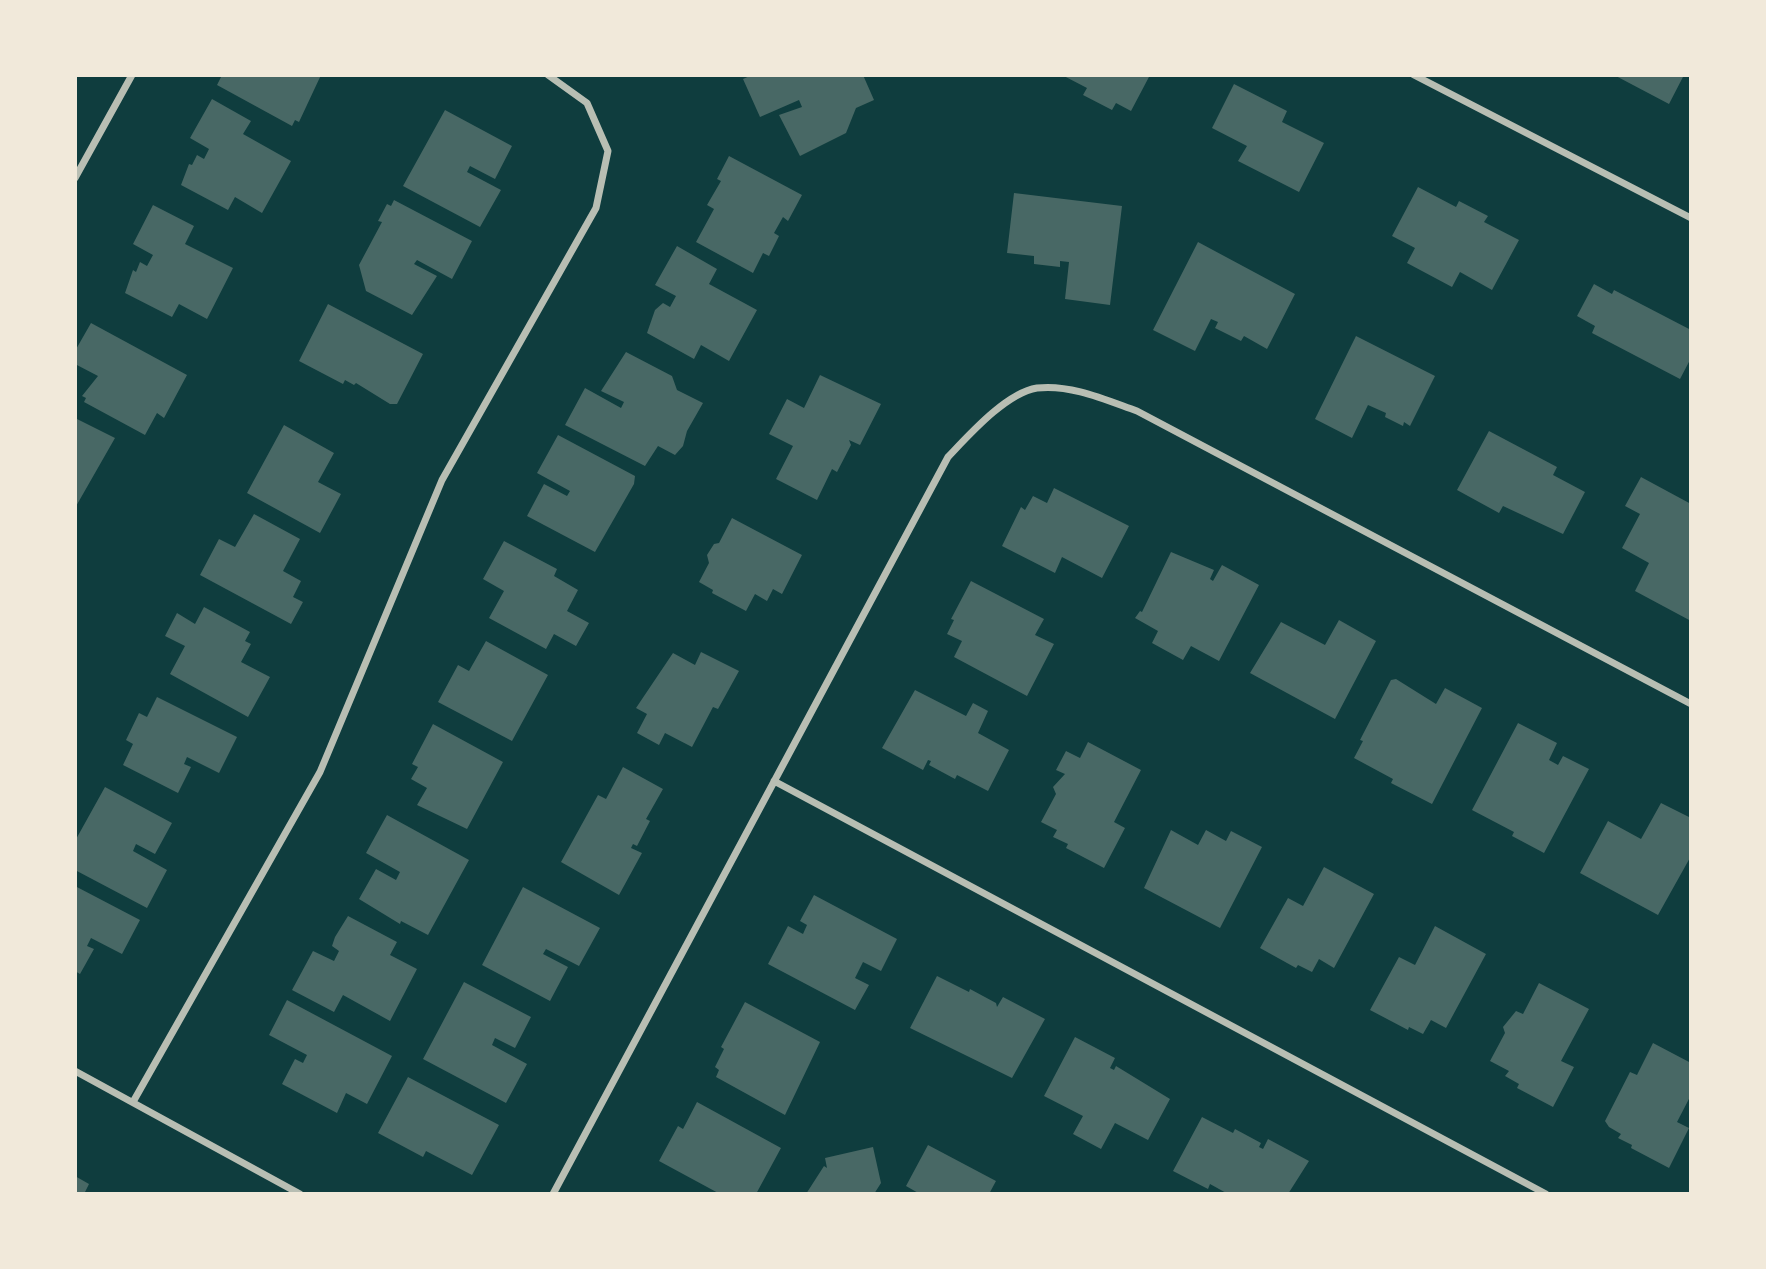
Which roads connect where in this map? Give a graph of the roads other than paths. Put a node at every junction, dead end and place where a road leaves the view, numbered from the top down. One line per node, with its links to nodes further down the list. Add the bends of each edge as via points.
1 (132, 75): 4 (street)
2 (548, 75): 9 (street, via 587,103 608,151 596,208 442,481 320,772)
3 (1414, 75): 5 (street)
4 (75, 178)
5 (1691, 218)
6 (1691, 705): 7 (street, via 1137,411 1085,392 1036,388 991,412 948,457)
7 (774, 781): 11 (street); 12 (street)
8 (75, 1071): 9 (street)
9 (133, 1102): 10 (street)
10 (300, 1194)
11 (553, 1194)
12 (1546, 1194)

